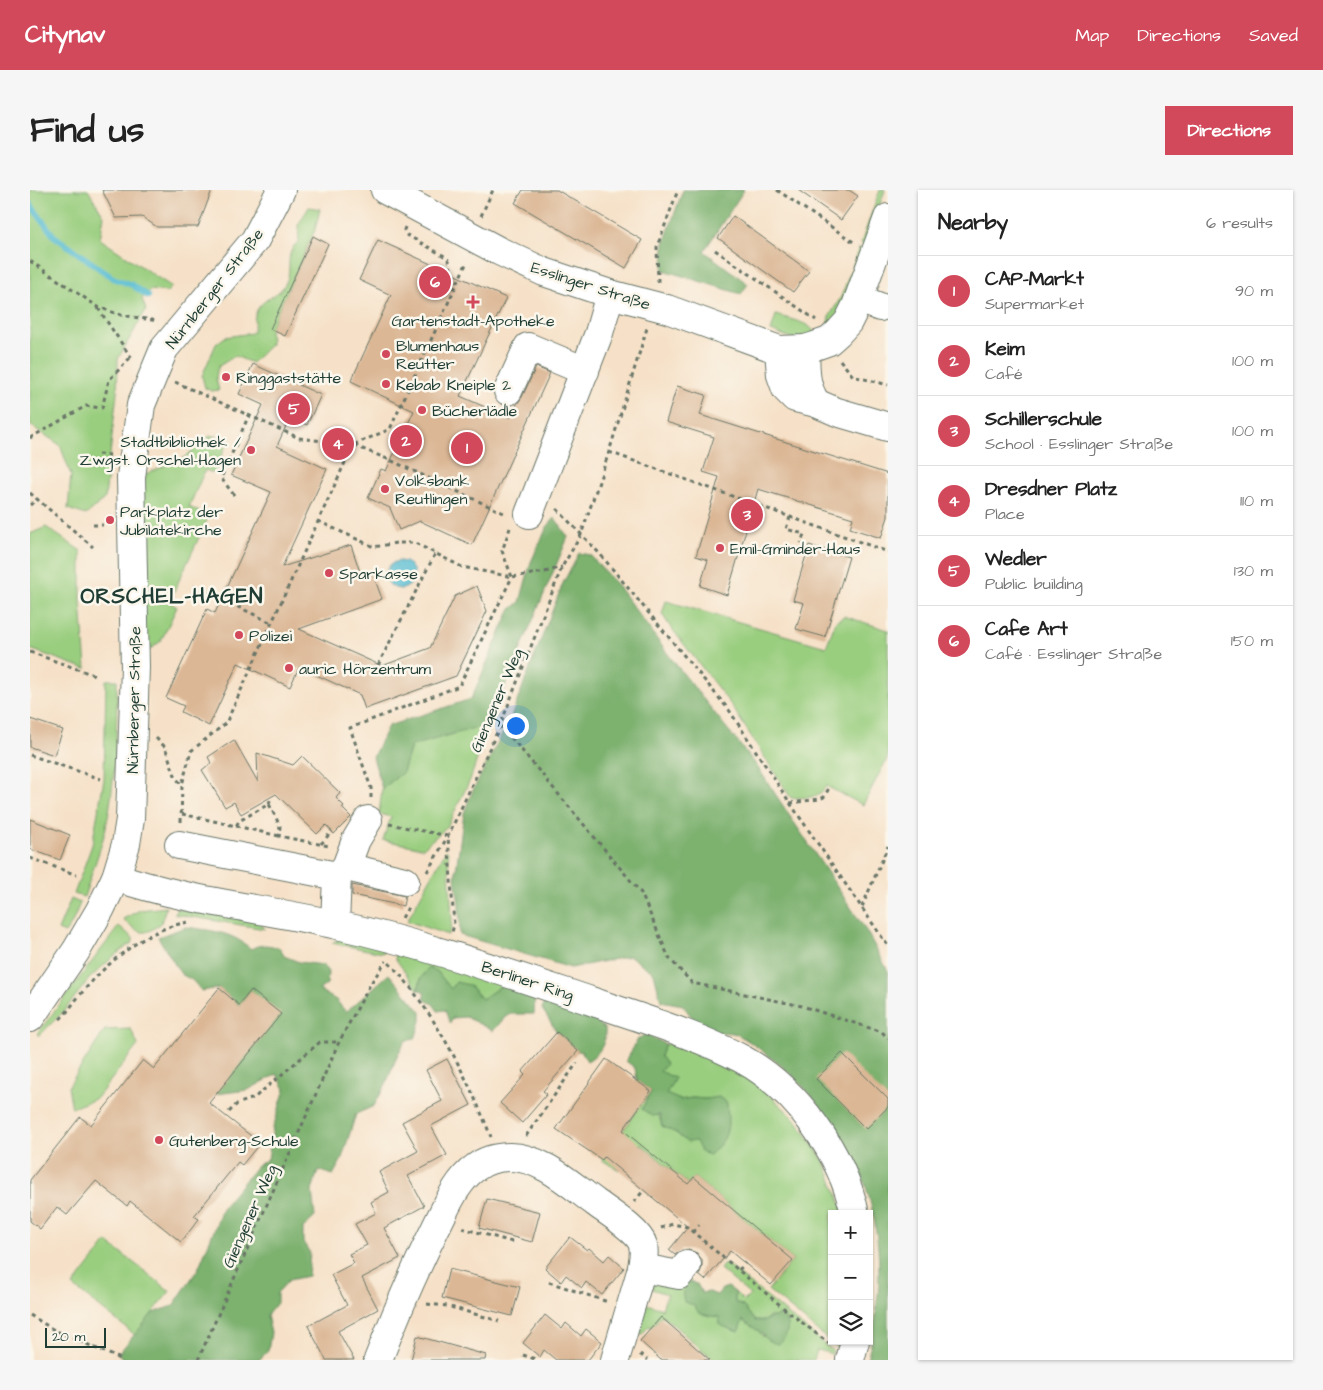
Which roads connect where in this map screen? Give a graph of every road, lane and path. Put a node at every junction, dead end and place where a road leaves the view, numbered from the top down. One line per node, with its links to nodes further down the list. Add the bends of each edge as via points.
1 (281, 190): 19 (street, Nürnberger Straße, via 255,240)
2 (384, 190): 7 (street, Esslinger Straße)
3 (493, 190): 8 (path)
4 (672, 190): 6 (path)
5 (777, 190): 9 (path, via 858,244)
6 (677, 192): 14 (path, via 657,247)
7 (416, 207): 13 (path, via 404,230 407,235 446,257); 15 (street, Esslinger Straße, via 522,262)
8 (480, 222)
9 (883, 239): 20 (street, via 870,303 829,341)
10 (715, 250): 17 (path)
11 (30, 261): 16 (path)
12 (466, 264): 30 (path, via 390,429)
13 (451, 274)
14 (658, 289)
15 (610, 294): 20 (street, Esslinger Straße, via 668,309); 23 (street)
16 (98, 307): 19 (path, via 120,315 156,320); 22 (path)
17 (816, 320)
18 (648, 324): 31 (path)
19 (176, 334): 24 (street, Nürnberger Straße, via 164,349)
20 (792, 350): 28 (street, via 806,373 808,391 816,403)
21 (839, 357): 25 (path, via 853,376)
22 (130, 358): 24 (path); 29 (path, via 109,380 102,408 86,406)
23 (584, 371): 26 (street, via 528,347); 38 (street)
24 (162, 376): 27 (path); 57 (street, Nürnberger Straße, via 141,406 131,477)
25 (888, 385)
26 (508, 391)
27 (249, 415): 30 (path, via 299,438); 35 (path, via 222,478)
28 (888, 427)
29 (30, 438)
30 (353, 444): 38 (path); 40 (path)
31 (610, 452): 39 (path); 43 (path, Giengener Weg)
32 (98, 454): 33 (path)
33 (110, 455)
34 (30, 493): 36 (path)
35 (234, 495)
36 (37, 499): 37 (path); 45 (path)
37 (30, 505)
38 (522, 516): 43 (path, via 554,507); 49 (path, via 502,551)
39 (790, 517): 44 (path, via 786,529 804,534); 46 (path)
40 (318, 521): 47 (path, via 374,547 415,544); 53 (path)
41 (93, 525): 42 (path)
42 (103, 525)
43 (581, 535): 48 (path, Giengener Weg); 64 (path, via 729,710)
44 (801, 543)
45 (93, 547)
46 (888, 552)
47 (435, 554): 49 (path, via 462,567); 55 (path)
48 (562, 567): 49 (path); 58 (path, Giengener Weg)
49 (512, 577): 67 (path, via 459,686 350,728 371,788 372,808)
50 (194, 586): 53 (path)
51 (92, 595): 52 (path)
52 (103, 595)
53 (272, 622): 61 (path, via 226,723 191,751)
54 (30, 652): 56 (path)
55 (378, 664)
56 (94, 675)
57 (134, 715): 61 (path, via 165,747 176,778); 78 (street, Nürnberger Straße, via 130,819)
58 (500, 726): 71 (path, Giengener Weg); 91 (path, via 641,893 669,958 692,983 802,1006 882,1032)
59 (30, 755): 60 (path)
60 (101, 779)
61 (182, 784): 66 (path)
62 (829, 788): 64 (path, via 820,799)
63 (271, 797): 65 (path)
64 (790, 803): 80 (path)
65 (269, 804): 68 (path); 70 (path, via 280,826)
66 (182, 814): 68 (path); 73 (path)
67 (368, 820): 71 (path); 76 (street)
68 (236, 826): 70 (path)
69 (332, 831): 72 (path)
70 (279, 836): 72 (path)
71 (448, 836): 79 (path, Giengener Weg); 85 (path, via 454,925)
72 (321, 844): 76 (path)
73 (179, 845): 76 (street)
74 (888, 846): 80 (path)
75 (30, 858): 77 (path)
76 (345, 865): 79 (street); 82 (street)
77 (77, 875)
78 (116, 877): 82 (street, Berliner Ring, via 173,894); 89 (street, Nürnberger Straße, via 76,951)
79 (414, 886): 83 (path, Giengener Weg)
80 (862, 907): 84 (path)
81 (196, 923): 90 (path, via 169,926 139,942 96,977)
82 (335, 924): 85 (street, Berliner Ring)
83 (397, 926)
84 (888, 946)
85 (447, 953): 96 (street, Berliner Ring, via 664,1026 744,1060 790,1096 806,1114 835,1157)
86 (389, 955): 88 (path, Giengener Weg)
87 (377, 957): 88 (path)
88 (386, 960): 92 (path, Giengener Weg); 95 (path, via 405,980 450,1047 475,1096 495,1148)
89 (30, 1018)
90 (59, 1020)
91 (888, 1038)
92 (339, 1042): 94 (path, via 320,1042 254,1098 237,1104); 114 (path, Giengener Weg)
93 (577, 1063): 95 (path)
94 (229, 1112)
95 (509, 1158): 97 (street, via 485,1162 474,1168 448,1202); 100 (street, via 544,1167 559,1176)
96 (854, 1210)
97 (440, 1219): 101 (path); 107 (street)
98 (699, 1225): 99 (path)
99 (693, 1232): 100 (path, via 673,1224); 105 (path)
100 (639, 1237): 104 (street, via 644,1254)
101 (516, 1243)
102 (745, 1263): 105 (path)
103 (687, 1265): 104 (street, via 679,1275)
104 (642, 1268): 108 (street)
105 (739, 1270): 111 (path, via 838,1351)
106 (549, 1282): 108 (path)
107 (404, 1295): 110 (path, via 422,1304 447,1306); 115 (street)
108 (630, 1310): 117 (street)
109 (30, 1315): 113 (path, via 54,1330)
110 (499, 1321)
111 (852, 1352)
112 (523, 1355): 116 (path)
113 (123, 1360)
114 (198, 1360)
115 (378, 1360)
116 (538, 1360)
117 (615, 1360)

